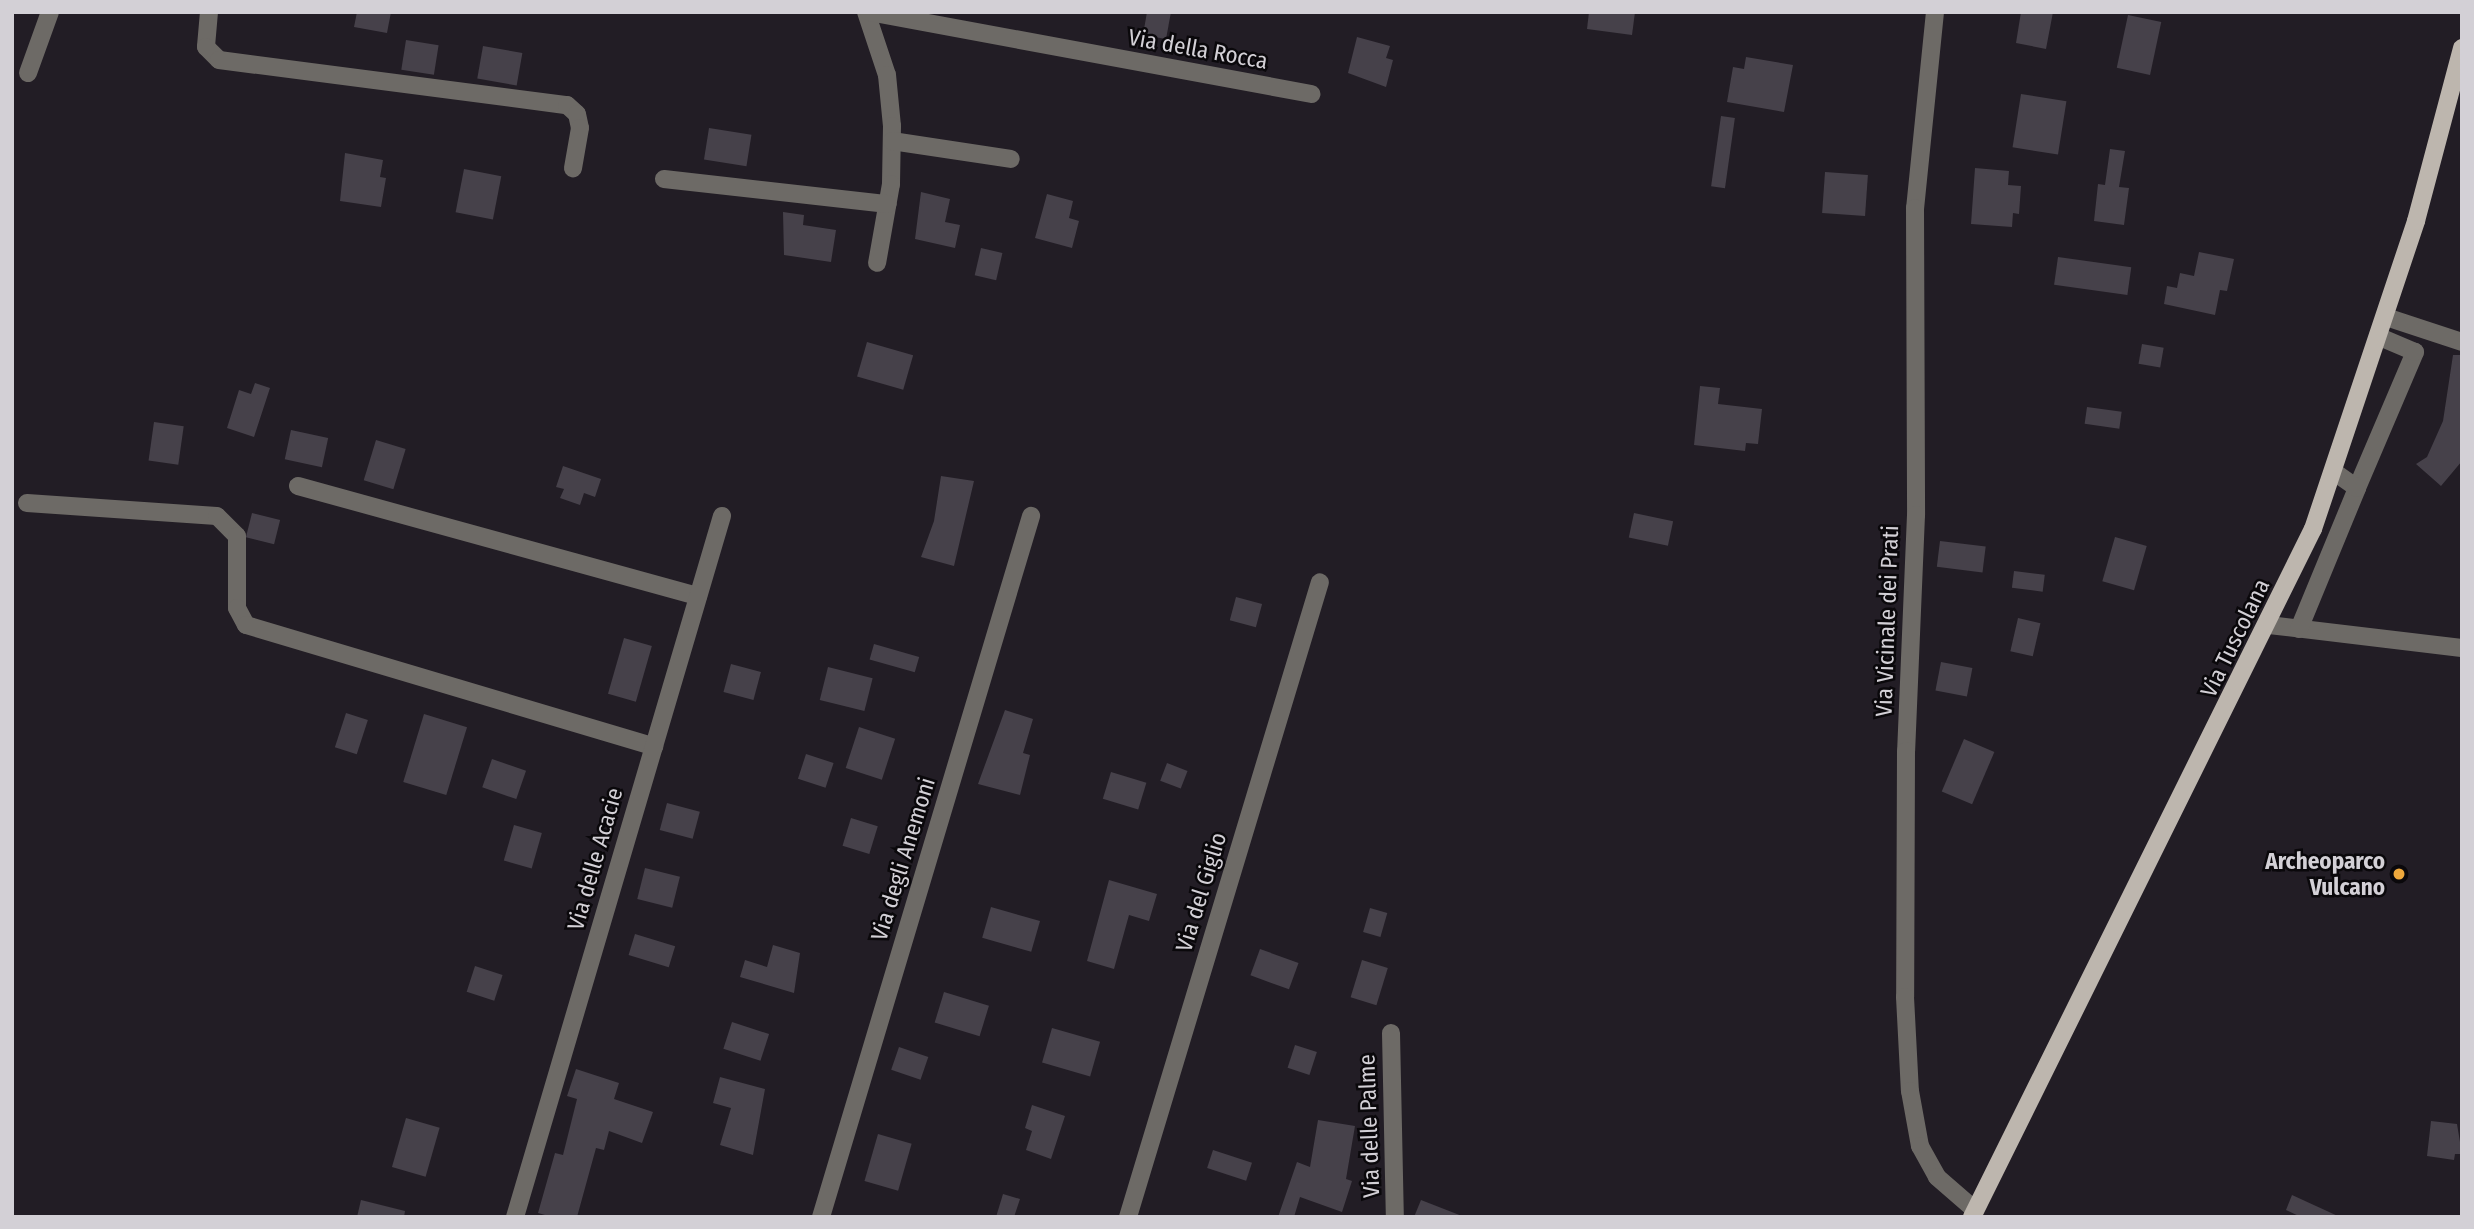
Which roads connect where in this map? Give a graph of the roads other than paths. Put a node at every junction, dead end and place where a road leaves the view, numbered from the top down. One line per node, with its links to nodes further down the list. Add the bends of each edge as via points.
1 (50, 12): 6 (street)
2 (209, 12): 10 (street, via 206,47 219,60 567,105 579,121)
3 (868, 12): 7 (street, Via della Rocca); 8 (street, via 887,75)
4 (1935, 12): 32 (street, Via Vicinale dei Prati, via 1920,124 1916,208 1916,516 1906,764 1905,998 1909,1075 1920,1146 1937,1177)
5 (2462, 48): 14 (main road, Via Tuscolana)
6 (28, 74)
7 (1311, 93)
8 (892, 141): 9 (street); 12 (street)
9 (1011, 159)
10 (573, 169)
11 (664, 180): 12 (street)
12 (888, 204): 13 (street)
13 (877, 263)
14 (2386, 317): 15 (street); 16 (main road, Via Tuscolana)
15 (2423, 329): 17 (street); 18 (street)
16 (2379, 337): 18 (street); 19 (main road, Via Tuscolana)
17 (2462, 342)
18 (2415, 352): 21 (street)
19 (2334, 472): 21 (street); 27 (main road, Via Tuscolana)
20 (299, 486): 26 (street)
21 (2357, 488): 28 (street)
22 (27, 503): 30 (street, via 217,516 237,536 237,608 246,625)
23 (722, 516): 26 (street, Via delle Acacie)
24 (1031, 516): 34 (street, Via degli Anemoni)
25 (1320, 582): 35 (street, Via del Giglio)
26 (698, 596): 30 (street, Via delle Acacie)
27 (2269, 625): 28 (street); 32 (main road, Via Tuscolana)
28 (2299, 629): 29 (street)
29 (2462, 648)
30 (654, 747): 33 (street, Via delle Acacie)
31 (1391, 1034): 36 (street, Via delle Palme)
32 (1973, 1213)
33 (515, 1217)
34 (821, 1217)
35 (1128, 1217)
36 (1395, 1217)

